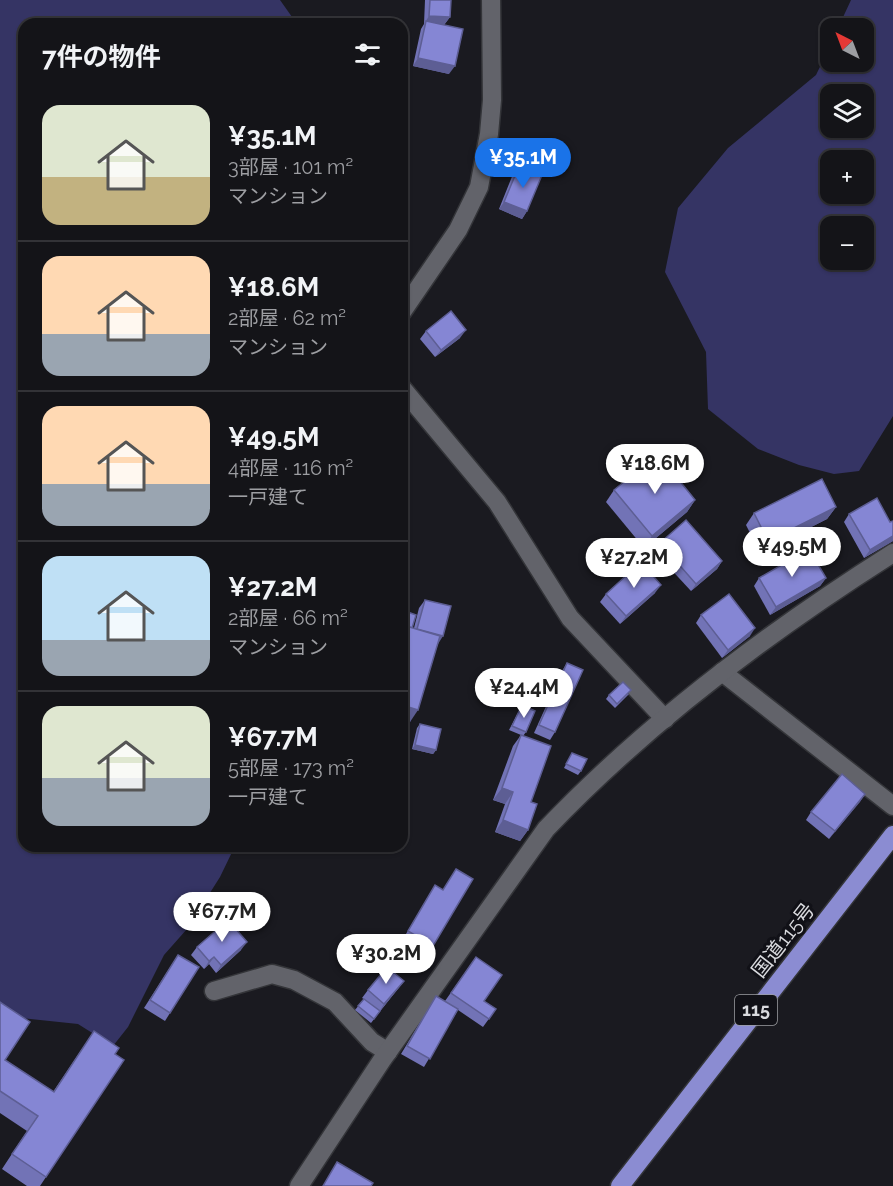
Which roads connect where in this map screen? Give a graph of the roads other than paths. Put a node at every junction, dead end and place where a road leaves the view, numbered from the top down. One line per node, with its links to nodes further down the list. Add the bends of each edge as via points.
1 (491, 0): 2 (street, via 492,100 479,187 458,230)
2 (408, 303)
3 (408, 395): 6 (street, via 497,502 570,618)
4 (893, 553): 5 (street)
5 (722, 672): 6 (street); 7 (street)
6 (665, 718): 10 (street, via 546,829)
7 (893, 806)
8 (893, 835): 12 (highway, 国道115号 / 115)
9 (214, 990): 10 (street, via 272,974 294,980 335,1002 372,1042)
10 (388, 1052): 11 (street)
11 (299, 1186)
12 (620, 1186)

